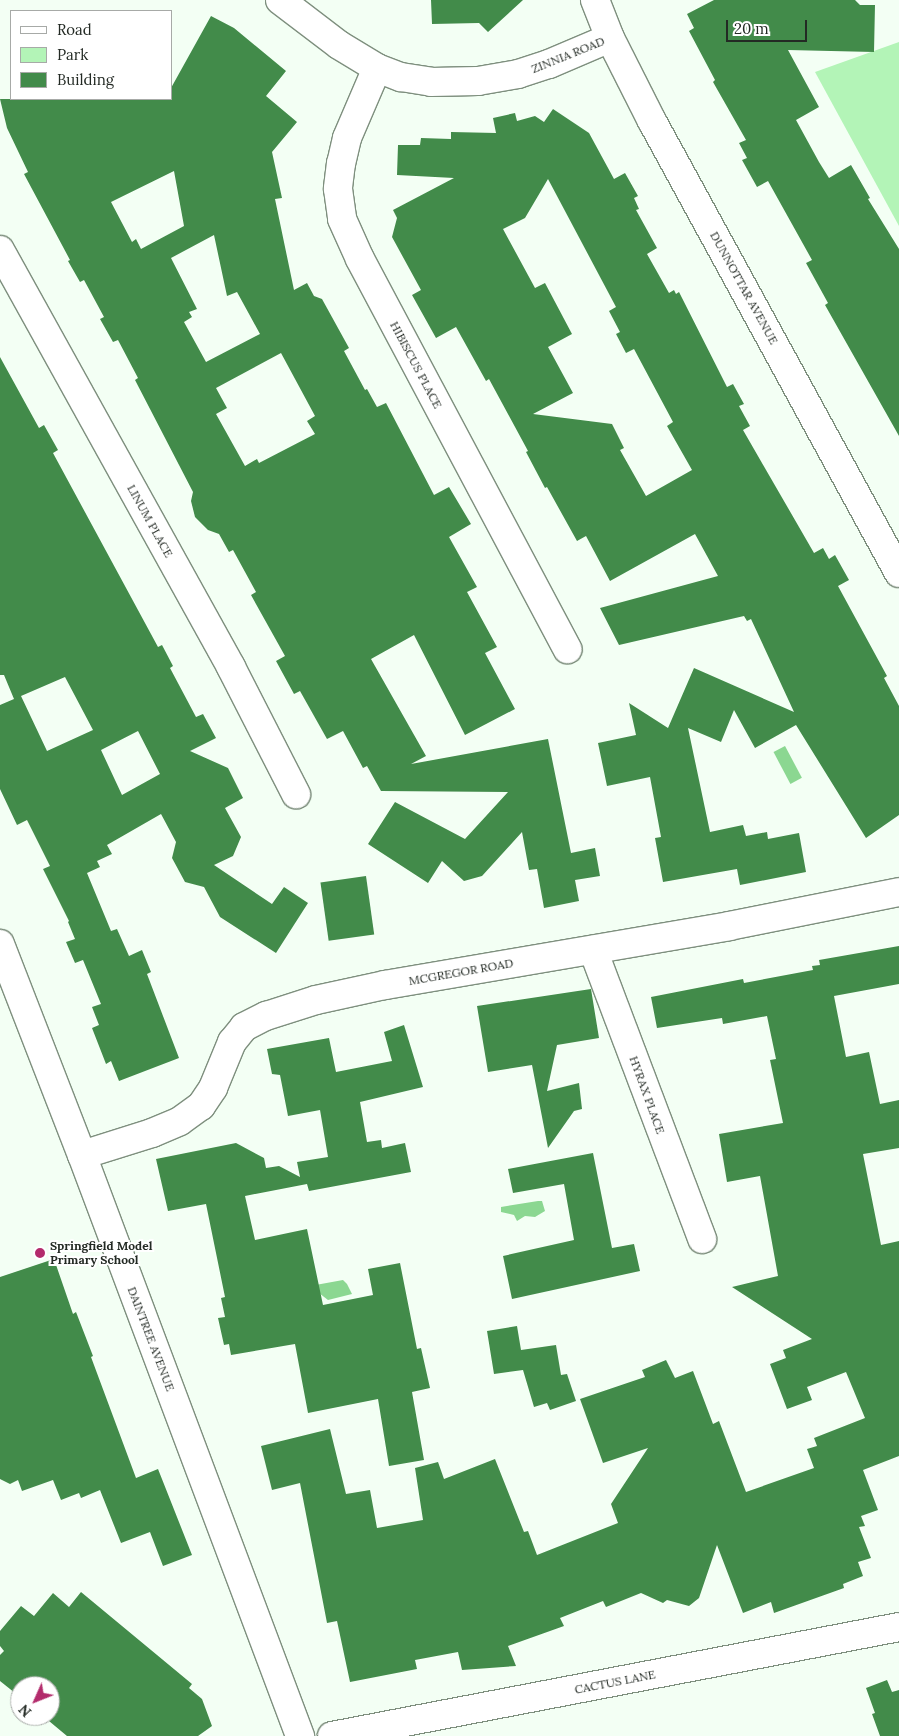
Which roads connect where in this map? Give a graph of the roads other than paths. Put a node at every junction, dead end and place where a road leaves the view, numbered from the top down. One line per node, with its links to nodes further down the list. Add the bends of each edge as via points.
1 (280, 0): 4 (street, ZINNIA ROAD, via 339,45)
2 (595, 0): 3 (street, DUNNOTTAR AVENUE)
3 (610, 38): 4 (street, ZINNIA ROAD, via 518,74 478,81 431,82 401,77); 6 (street, DUNNOTTAR AVENUE, via 652,121)
4 (377, 68): 7 (street, HIBISCUS PLACE, via 348,138 342,163 338,189 342,219 360,259)
5 (0, 250): 8 (street, LINUM PLACE, via 231,667)
6 (899, 572)
7 (567, 649)
8 (296, 794)
9 (899, 892): 11 (street, MCGREGOR ROAD)
10 (0, 944): 12 (street, DAINTREE AVENUE)
11 (593, 950): 12 (street, MCGREGOR ROAD, via 385,985 316,1000 266,1016 244,1027 232,1042 213,1088 201,1106 152,1133); 13 (street, HYRAX PLACE)
12 (82, 1155): 15 (street, DAINTREE AVENUE)
13 (702, 1239)
14 (899, 1627): 16 (street, CACTUS LANE)
15 (300, 1736)
16 (332, 1736)

